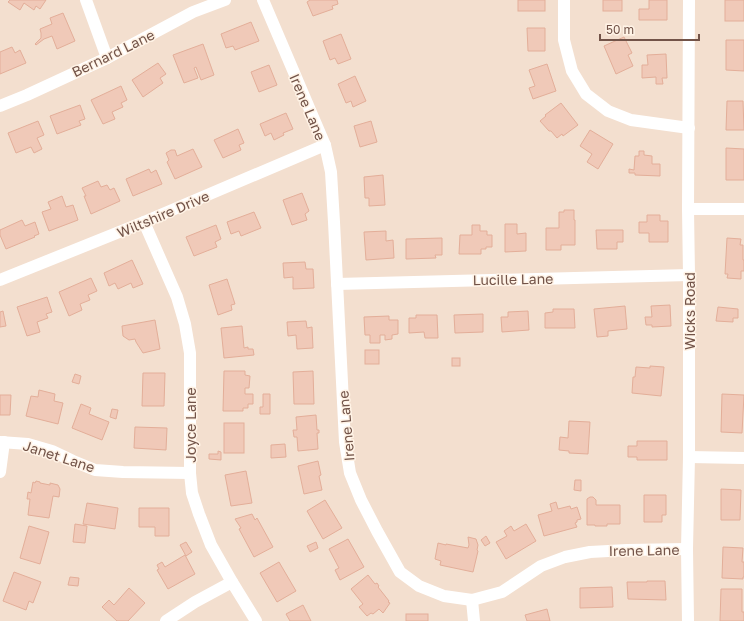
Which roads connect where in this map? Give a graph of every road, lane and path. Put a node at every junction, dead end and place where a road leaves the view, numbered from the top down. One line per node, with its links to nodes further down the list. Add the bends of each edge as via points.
1 (86, 0): 6 (street)
2 (225, 0): 6 (street, Bernard Lane, via 193,12)
3 (263, 0): 9 (street, Irene Lane)
4 (564, 0): 8 (street, via 564,40 572,71 586,94 608,111 631,120)
5 (689, 0): 8 (street, Wicks Road)
6 (107, 58): 7 (street, Bernard Lane)
7 (0, 106)
8 (689, 128): 10 (street, Wicks Road)
9 (325, 145): 12 (street, Wiltshire Drive); 15 (street, Irene Lane, via 331,172)
10 (688, 209): 11 (street); 13 (street, Wicks Road)
11 (744, 209)
12 (144, 222): 14 (street, Wiltshire Drive); 20 (street, Joyce Lane, via 177,297 185,324 190,353)
13 (689, 275): 15 (street, Lucille Lane); 17 (street, Wicks Road)
14 (0, 280)
15 (337, 284): 23 (street, Irene Lane, via 345,442 350,473 361,500 400,572 419,586 444,596)
16 (2, 442): 19 (street); 20 (street, Janet Lane, via 28,444 52,451 95,470)
17 (689, 457): 18 (street); 21 (street, Wicks Road)
18 (744, 458)
19 (0, 472)
20 (190, 473): 22 (street, Joyce Lane, via 192,492 199,514 211,544)
21 (687, 549): 23 (street, Irene Lane, via 590,552 565,557 541,566 502,592); 27 (street, Wicks Road)
22 (232, 582): 24 (street); 25 (street, Joyce Lane)
23 (472, 600): 26 (street)
24 (166, 621)
25 (256, 621)
26 (474, 621)
27 (688, 621)

